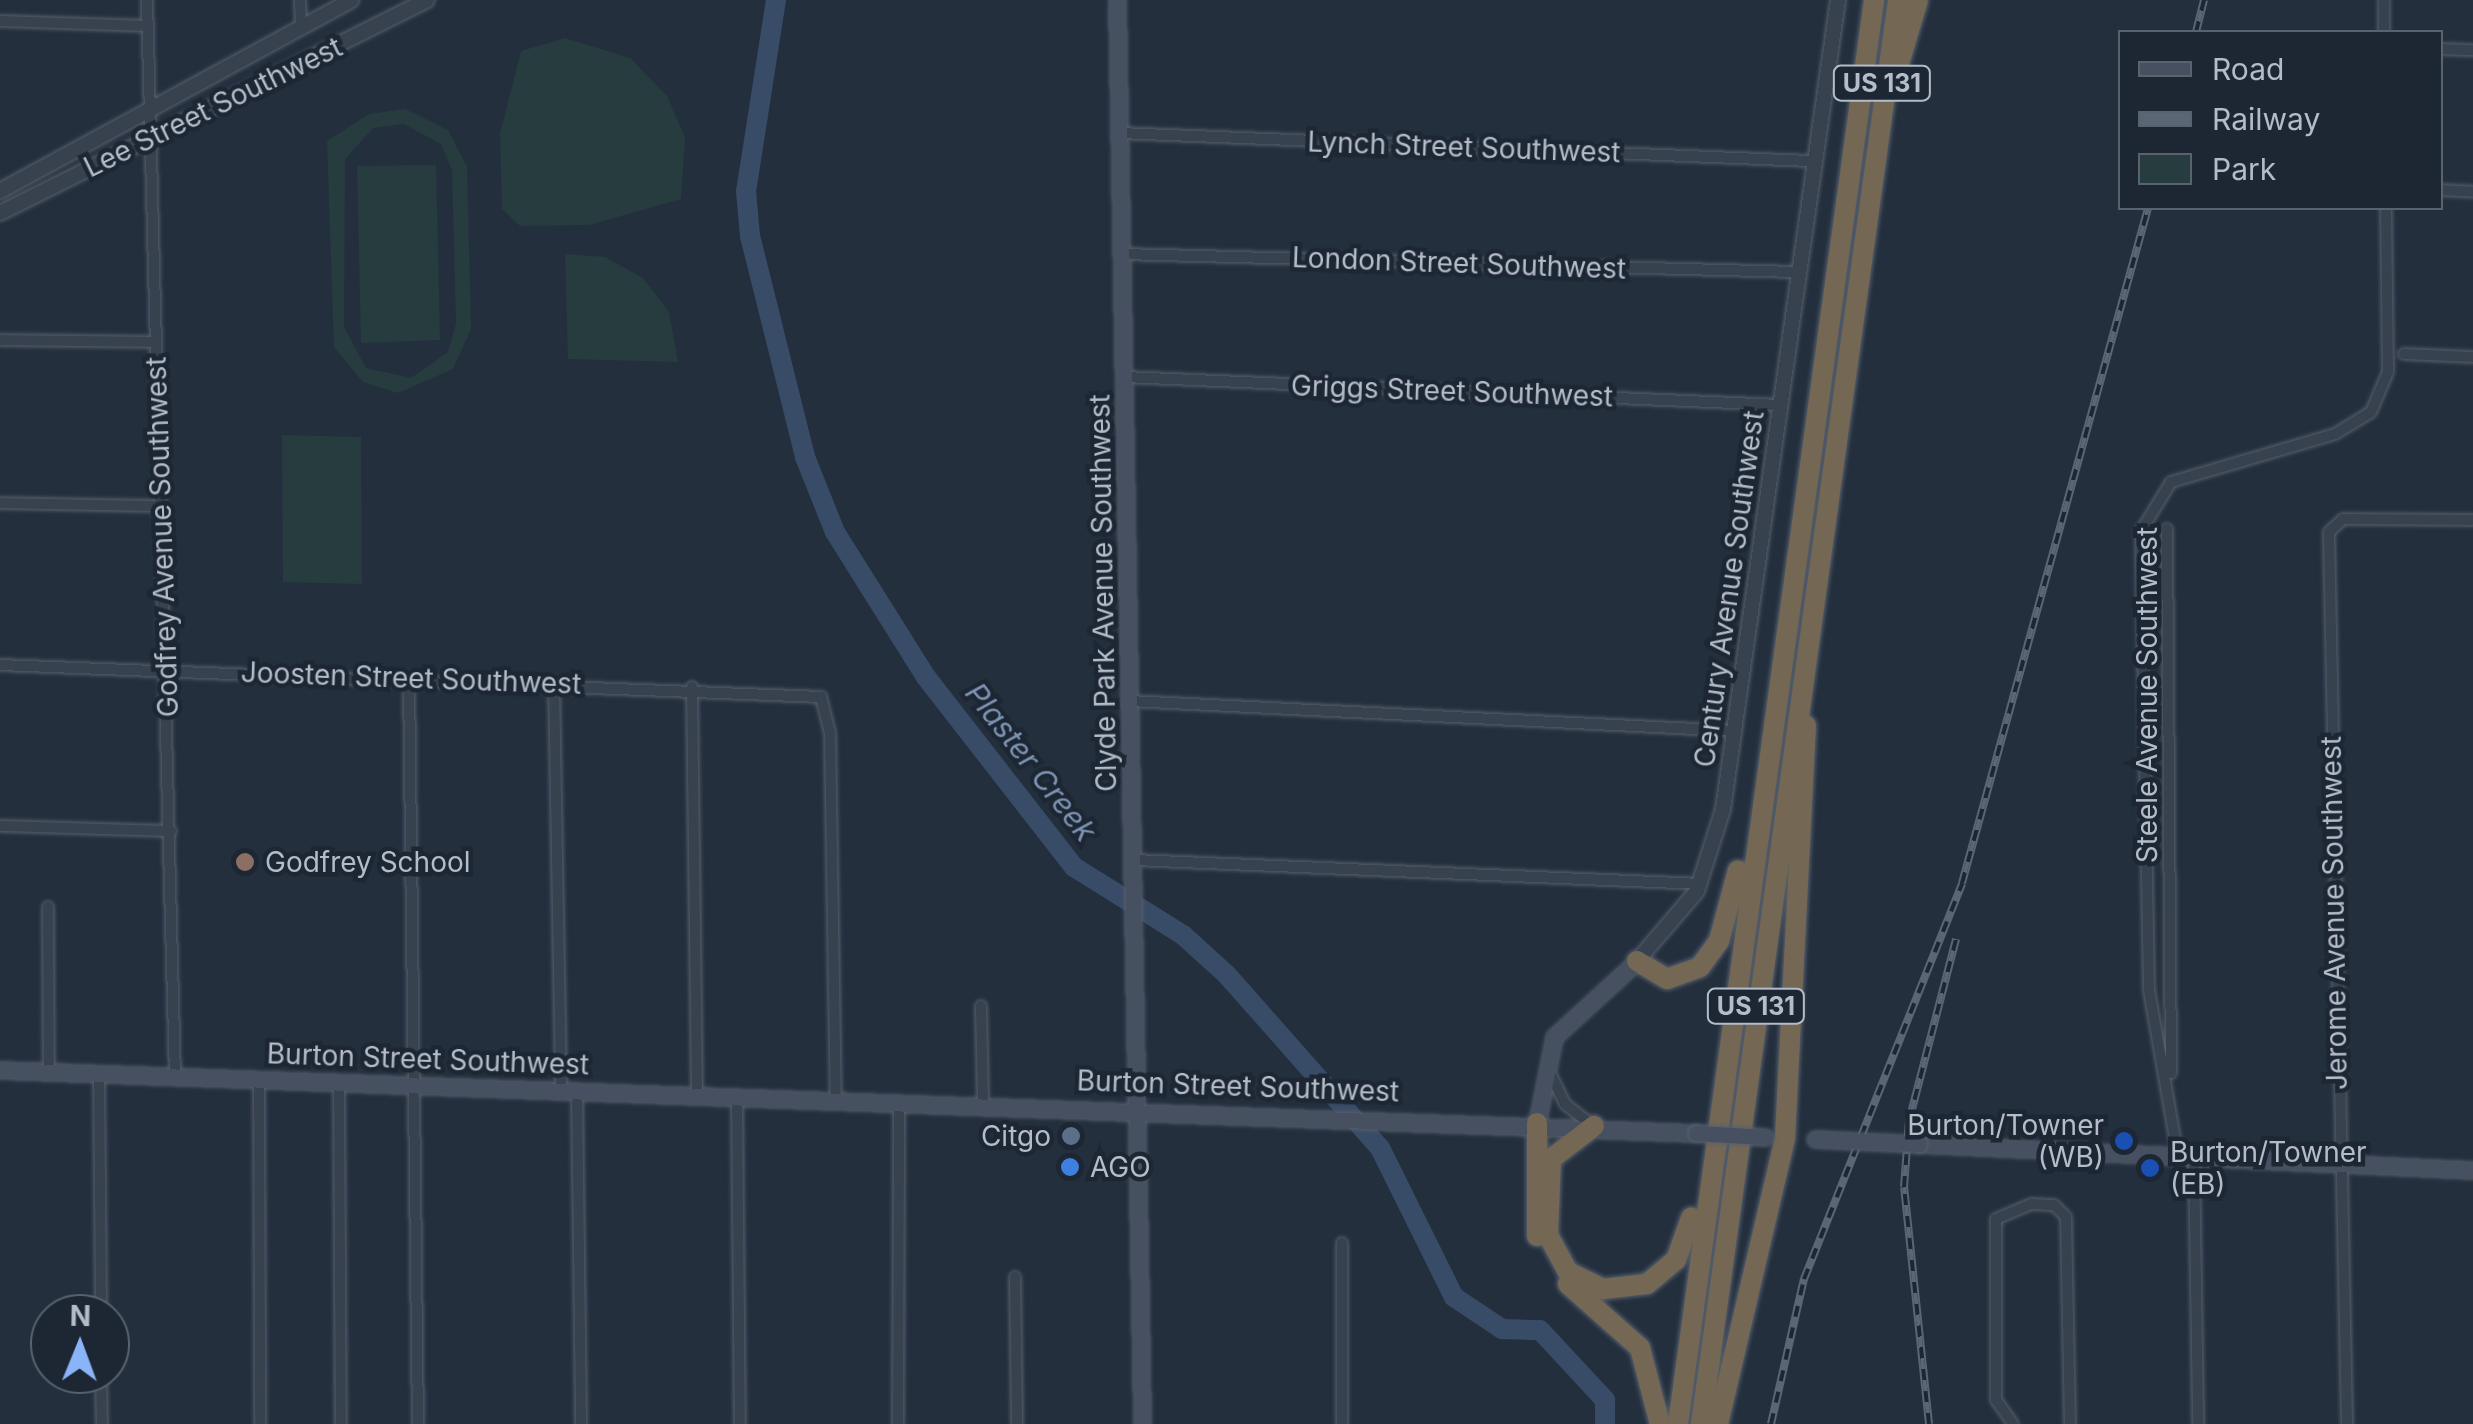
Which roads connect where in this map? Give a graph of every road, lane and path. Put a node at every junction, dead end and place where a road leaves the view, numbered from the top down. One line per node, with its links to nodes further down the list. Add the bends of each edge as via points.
1 (147, 0): 12 (street, Godfrey Avenue Southwest)
2 (300, 0): 13 (street)
3 (352, 0): 13 (street, Lee Street Southwest)
4 (426, 0): 18 (street, Lee Street Southwest, via 282,78)
5 (1117, 0): 19 (main road, Clyde Park Avenue Southwest)
6 (1838, 0): 20 (street, Century Avenue Southwest)
7 (1874, 0): 47 (highway, US 131)
8 (1898, 0): 21 (highway, US 131)
9 (1918, 0): 21 (highway)
10 (2384, 0): 14 (street)
11 (0, 21): 12 (street)
12 (148, 26): 17 (street, Godfrey Avenue Southwest)
13 (301, 26): 17 (street, Lee Street Southwest)
14 (2384, 30)
15 (2443, 49): 16 (street)
16 (2473, 50)
17 (149, 110): 18 (street, Godfrey Avenue Southwest); 22 (street, Lee Street Southwest)
18 (150, 133): 26 (street, Lee Street Southwest); 30 (street, Godfrey Avenue Southwest)
19 (1119, 133): 20 (street, Lynch Street Southwest); 27 (main road, Clyde Park Avenue Southwest)
20 (1810, 161): 28 (street, Century Avenue Southwest)
21 (1869, 166): 39 (highway, US 131)
22 (0, 190)
23 (2443, 190): 24 (street)
24 (2473, 192)
25 (2386, 210): 61 (street, Steele Avenue Southwest, via 2388,372 2371,412 2335,434 2171,482 2141,531 2149,990)
26 (0, 213)
27 (1122, 254): 28 (street, London Street Southwest); 33 (main road, Clyde Park Avenue Southwest)
28 (1796, 272): 34 (street, Century Avenue Southwest)
29 (0, 340): 30 (street)
30 (156, 342): 36 (street, Godfrey Avenue Southwest)
31 (2404, 354): 32 (street)
32 (2473, 358)
33 (1124, 378): 34 (street, Griggs Street Southwest); 45 (main road, Clyde Park Avenue Southwest)
34 (1780, 405): 46 (street, Century Avenue Southwest)
35 (0, 504): 36 (street)
36 (161, 506): 41 (street, Godfrey Avenue Southwest)
37 (2473, 520): 75 (street, Jerome Avenue Southwest, via 2333,522)
38 (2166, 530): 61 (street)
39 (1811, 589): 73 (highway); 94 (highway, US 131)
40 (0, 664): 41 (street, Joosten Street Southwest)
41 (166, 670): 42 (street, Joosten Street Southwest); 49 (street, Godfrey Avenue Southwest)
42 (408, 678): 43 (street, Joosten Street Southwest); 63 (street)
43 (554, 683): 44 (street, Joosten Street Southwest); 64 (street)
44 (692, 687): 65 (street); 67 (street, Joosten Street Southwest, via 820,697 830,732)
45 (1129, 701): 46 (street); 50 (main road, Clyde Park Avenue Southwest)
46 (1736, 731): 51 (street, Century Avenue Southwest)
47 (1765, 761): 53 (highway, via 1713,952 1672,979); 77 (highway, US 131)
48 (0, 826): 49 (street)
49 (171, 831): 59 (street, Godfrey Avenue Southwest)
50 (1134, 867): 51 (street); 70 (main road, Clyde Park Avenue Southwest)
51 (1701, 884): 53 (street, Century Avenue Southwest)
52 (48, 907): 57 (street)
53 (1637, 961): 55 (main road, Century Avenue Southwest, via 1560,1030)
54 (982, 1006): 69 (street)
55 (1546, 1058): 71 (main road, Century Avenue Southwest); 72 (street, via 1560,1098)
56 (0, 1070): 57 (main road, Burton Street Southwest)
57 (49, 1071): 58 (main road, Burton Street Southwest)
58 (98, 1073): 59 (main road, Burton Street Southwest); 80 (street)
59 (176, 1074): 60 (main road, Burton Street Southwest)
60 (259, 1078): 62 (main road, Burton Street Southwest); 83 (street)
61 (2171, 1078): 74 (street, Steele Avenue Southwest)
62 (339, 1081): 63 (main road, Burton Street Southwest); 84 (street)
63 (417, 1084): 64 (main road, Burton Street Southwest); 85 (street)
64 (569, 1089): 65 (main road, Burton Street Southwest); 86 (street)
65 (697, 1093): 66 (main road, Burton Street Southwest)
66 (737, 1094): 67 (main road, Burton Street Southwest); 87 (street)
67 (836, 1097): 68 (main road, Burton Street Southwest)
68 (900, 1100): 69 (main road, Burton Street Southwest); 88 (street)
69 (983, 1102): 70 (main road, Burton Street Southwest)
70 (1142, 1106): 71 (main road, Burton Street Southwest); 90 (main road, Clyde Park Avenue Southwest)
71 (1537, 1124): 72 (main road, Burton Street Southwest); 92 (highway, via 1532,1206 1544,1257 1634,1338 1651,1369)
72 (1594, 1126): 73 (main road, Burton Street Southwest, bridge); 77 (highway, via 1552,1154 1547,1198 1552,1249 1586,1282 1624,1290 1663,1274)
73 (1775, 1137): 74 (main road, Burton Street Southwest, bridge); 95 (highway)
74 (2186, 1156): 75 (main road, Burton Street Southwest); 98 (street, Steele Avenue Southwest)
75 (2342, 1164): 76 (main road, Burton Street Southwest); 99 (street, Jerome Avenue Southwest)
76 (2473, 1170)
77 (1706, 1184): 93 (highway, US 131)
78 (1342, 1243): 91 (street)
79 (1016, 1277): 89 (street)
80 (101, 1294)
81 (101, 1394): 82 (street)
82 (102, 1424)
83 (260, 1424)
84 (341, 1424)
85 (418, 1424)
86 (581, 1424)
87 (740, 1424)
88 (898, 1424)
89 (1017, 1424)
90 (1142, 1424)
91 (1342, 1424)
92 (1660, 1424)
93 (1678, 1424)
94 (1700, 1424)
95 (1718, 1424)
96 (2013, 1424): 97 (street, via 1996,1400 1996,1219 2032,1204 2066,1216)
97 (2070, 1424)
98 (2198, 1424)
99 (2347, 1424)

